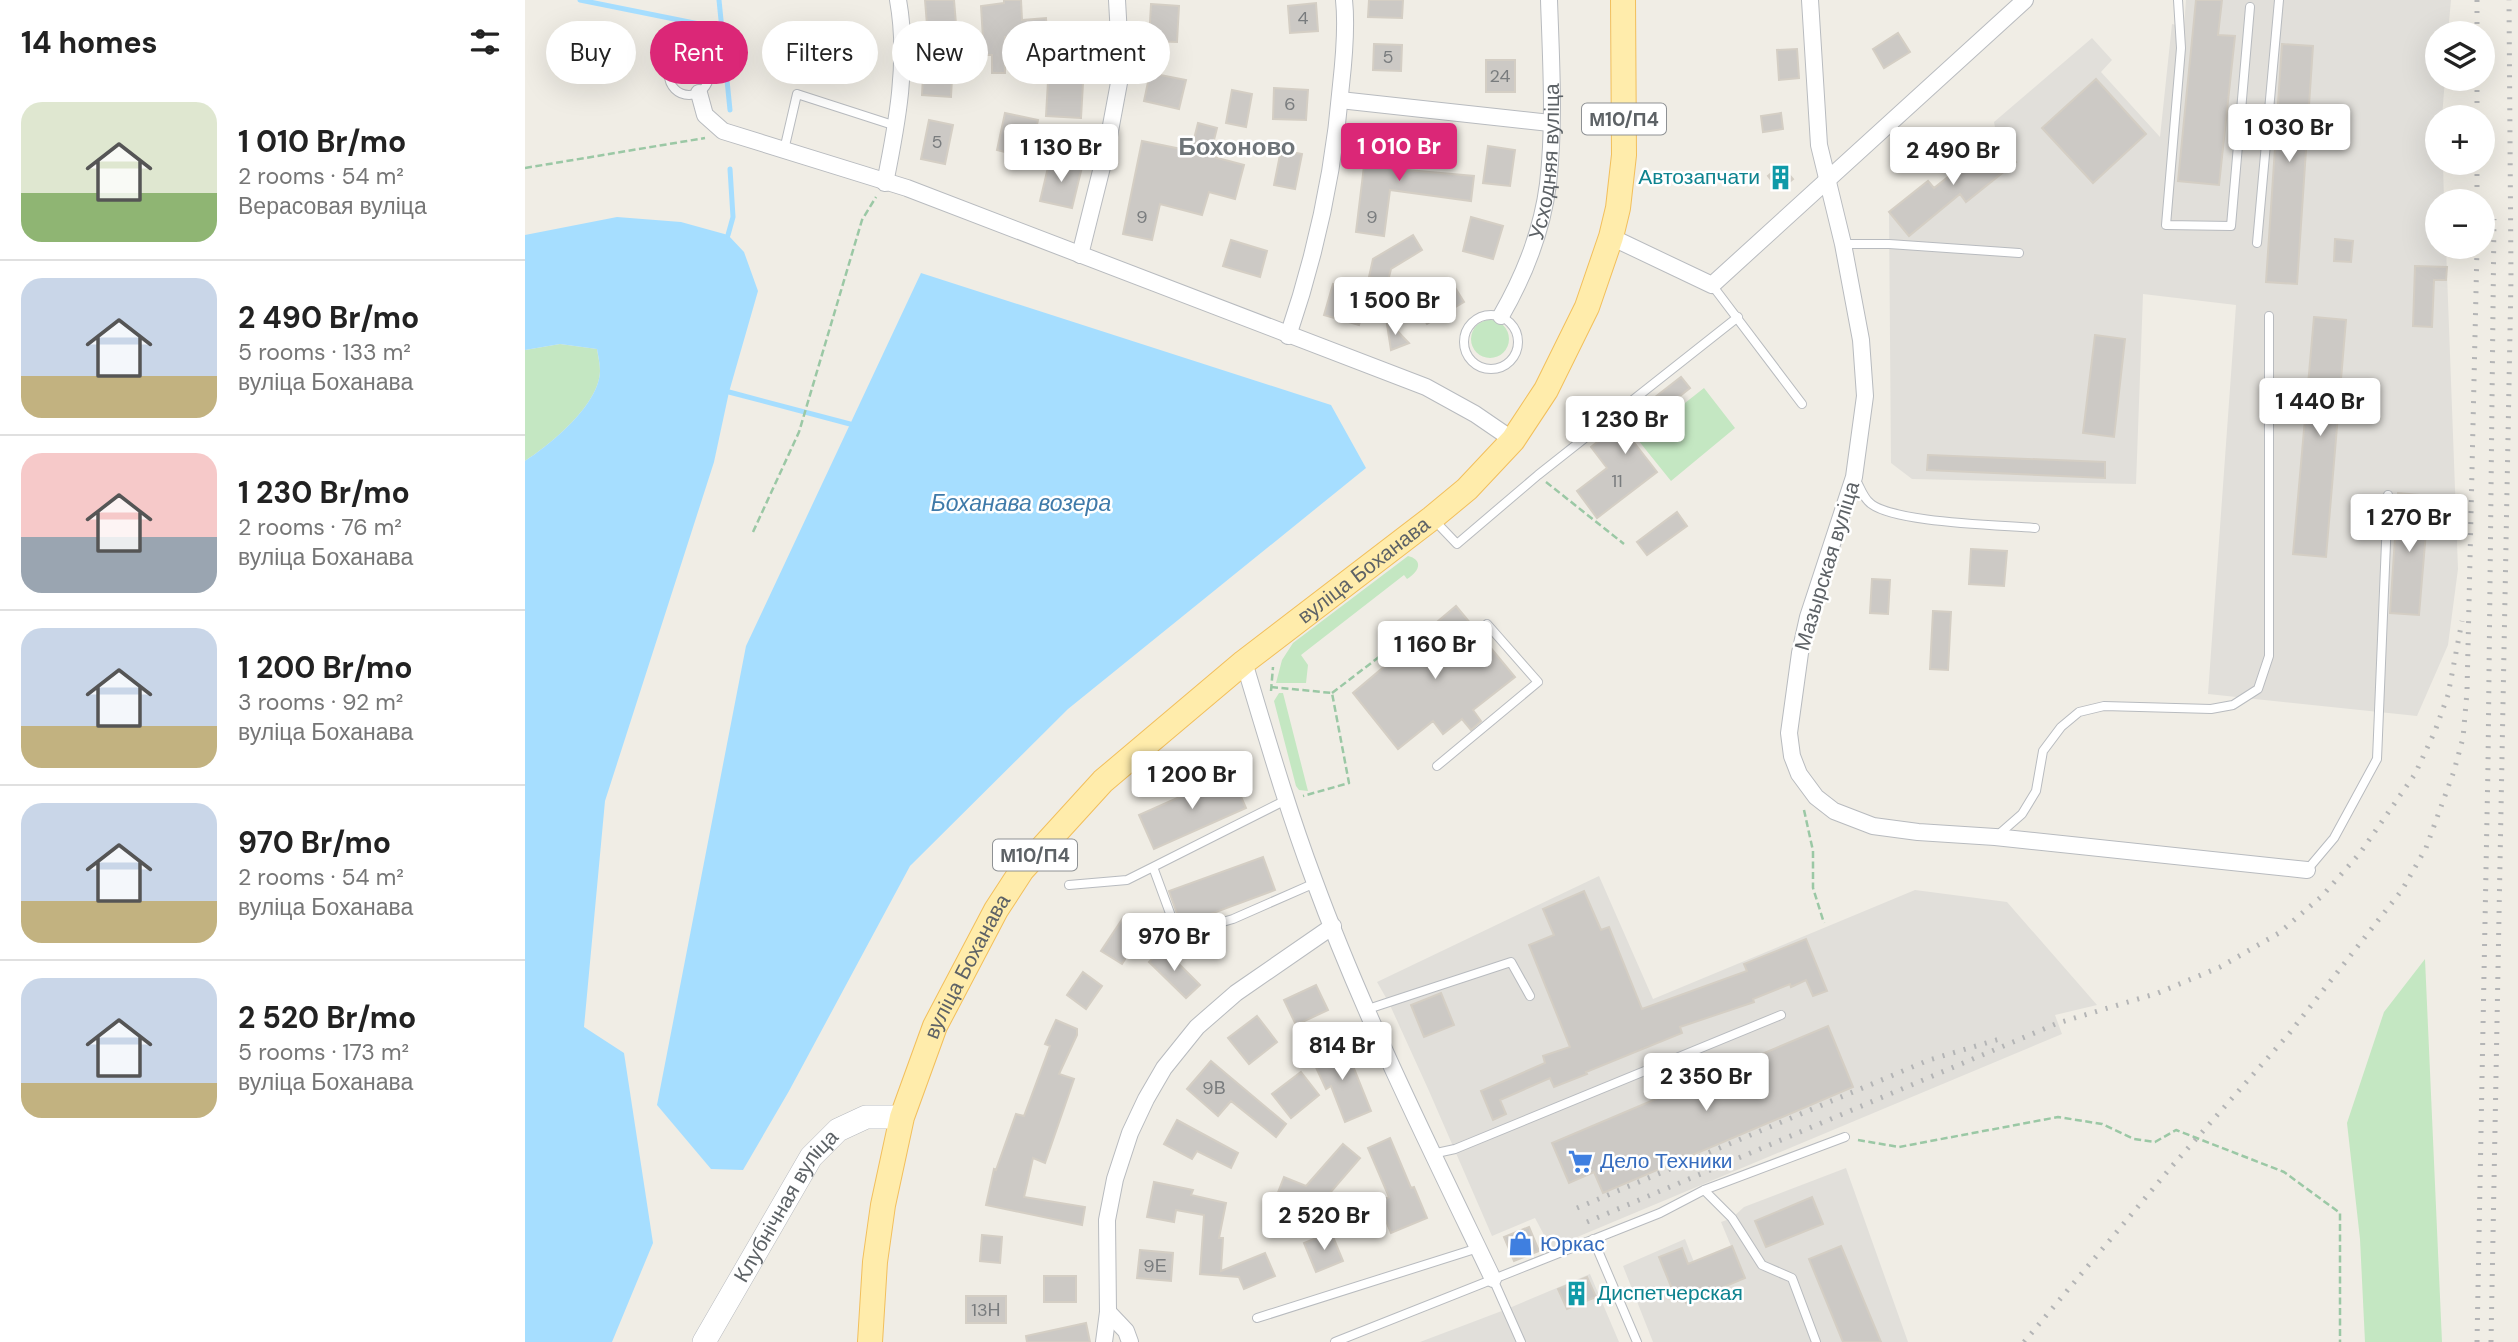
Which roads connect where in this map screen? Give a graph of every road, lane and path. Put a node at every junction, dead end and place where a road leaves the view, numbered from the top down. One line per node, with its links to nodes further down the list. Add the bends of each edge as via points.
1 (898, 0): 14 (street, via 901,66)
2 (1117, 0): 24 (street, via 1121,72 1108,147)
3 (1344, 0): 12 (street)
4 (1549, 0): 13 (street, Усходняя вуліца)
5 (1623, 0): 20 (main road, М10/П4, via 1624,155)
6 (1810, 0): 18 (street, Мазырская вуліца, via 1819,145)
7 (2025, 0): 18 (street)
8 (2178, 0): 10 (lane, via 2181,48 2166,225 2231,226)
9 (2279, 0): 21 (lane)
10 (2250, 7)
11 (699, 93): 11 (lane, via 709,80 706,64 692,55 678,58 670,70 671,85 683,95); 15 (street, via 705,115)
12 (1340, 100): 13 (street); 29 (street, via 1332,173)
13 (1550, 123): 26 (street, Усходняя вуліца, via 1548,184 1540,224 1517,288)
14 (896, 126): 16 (lane, via 797,94); 19 (street)
15 (723, 131): 16 (street); 17 (path)
16 (784, 149): 19 (street)
17 (525, 168)
18 (1829, 178): 22 (street, Мазырская вуліца); 25 (street)
19 (885, 183): 24 (street); 37 (path, via 862,220 799,432)
20 (1611, 237): 25 (street); 31 (main road, вуліца Боханава / М10/П4, via 1567,349)
21 (2257, 243)
22 (1843, 244): 23 (lane); 33 (street, Мазырская вуліца, via 1861,340 1865,396)
23 (2019, 253)
24 (1080, 255): 29 (street)
25 (1712, 285): 28 (lane)
26 (1501, 316): 26 (lane, via 1482,316 1466,330 1465,352 1477,365 1497,368 1513,358 1517,333)
27 (2269, 316): 49 (lane, via 2269,656 2258,689 2233,705 2211,709 2104,706 2079,712 2043,751 2036,791 2022,814)
28 (1738, 317): 30 (lane); 32 (lane)
29 (1288, 336): 31 (street, via 1426,387)
30 (1802, 404)
31 (1513, 440): 35 (main road, вуліца Боханава / М10/П4)
32 (1538, 475): 35 (lane, via 1457,544); 38 (path)
33 (1854, 477): 36 (lane, via 1868,502 1885,512); 47 (street, Мазырская вуліца, via 1800,653 1789,733 1792,757)
34 (2388, 495): 51 (lane, via 2377,759 2334,838)
35 (1432, 518): 42 (main road, вуліца Боханава / М10/П4)
36 (2035, 528)
37 (753, 533)
38 (1624, 544)
39 (1487, 624): 46 (lane, via 1538,682)
40 (1417, 628): 44 (path)
41 (1277, 660): 43 (path)
42 (1244, 662): 48 (street); 59 (main road, вуліца Боханава / М10/П4, via 1103,781 1022,870 935,1026)
43 (1271, 687): 44 (path); 45 (path)
44 (1332, 692): 48 (path, via 1349,783)
45 (1270, 694)
46 (1437, 765)
47 (1803, 779): 49 (street, Мазырская вуліца, via 1834,811 1873,826); 54 (path, via 1813,888)
48 (1290, 797): 50 (lane); 52 (street)
49 (1995, 837): 51 (street, Мазырская вуліца)
50 (1153, 867): 52 (lane, via 1178,935 1233,919); 53 (lane, via 1127,880)
51 (2307, 870)
52 (1315, 883): 55 (street)
53 (1069, 885)
54 (1823, 923)
55 (1333, 926): 57 (street); 66 (street, via 1236,993 1197,1027 1164,1068 1126,1144 1115,1179 1107,1220)
56 (1529, 996): 57 (lane, via 1511,962)
57 (1368, 1009): 61 (street)
58 (1781, 1015): 61 (lane, via 1455,1149)
59 (902, 1117): 68 (street, Клубнічная вуліца, via 866,1117 838,1130 811,1157); 69 (main road, вуліца Боханава / М10/П4, via 883,1205)
60 (1845, 1138): 62 (lane); 76 (path, via 1899,1147 2059,1117 2102,1124 2134,1139 2155,1142 2176,1130 2284,1172 2340,1213)
61 (1432, 1154): 64 (street)
62 (1704, 1190): 63 (lane); 75 (lane, via 1732,1218 1762,1265 1792,1278)
63 (1593, 1239): 65 (lane); 74 (lane)
64 (1478, 1248): 65 (street); 67 (lane)
65 (1493, 1279): 72 (lane); 73 (lane)
66 (1108, 1312): 70 (street); 71 (street)
67 (1257, 1318)
68 (703, 1342)
69 (870, 1342)
70 (1104, 1342)
71 (1130, 1342)
72 (1335, 1342)
73 (1521, 1342)
74 (1637, 1342)
75 (1816, 1342)
76 (2340, 1342)

